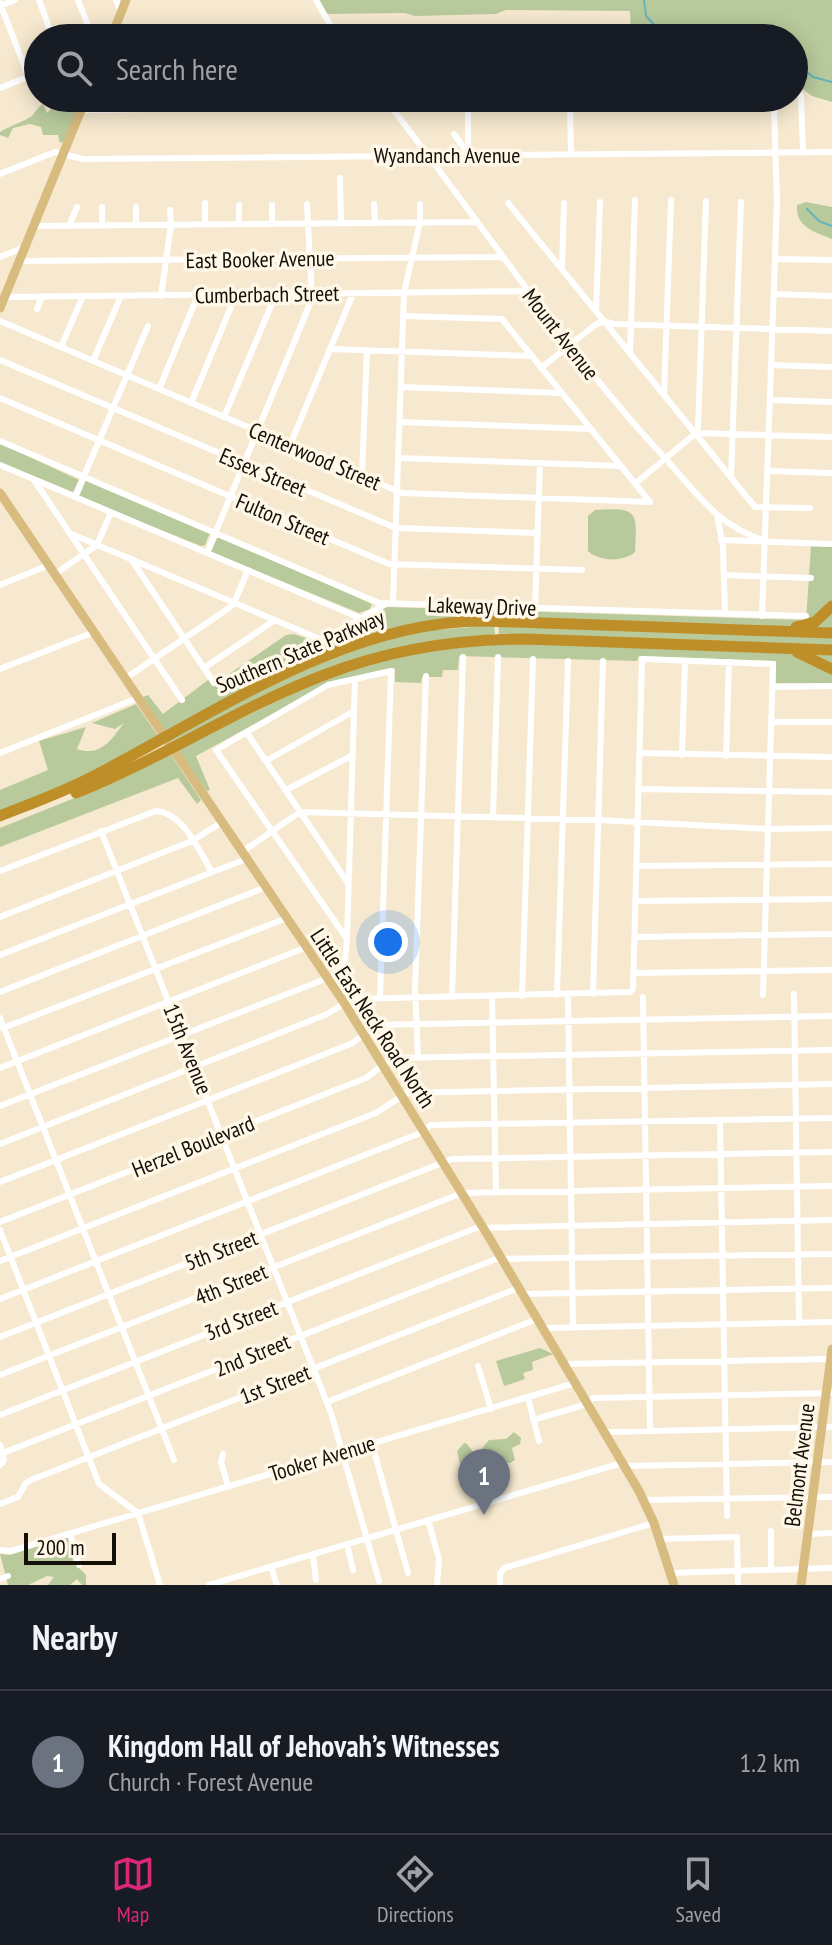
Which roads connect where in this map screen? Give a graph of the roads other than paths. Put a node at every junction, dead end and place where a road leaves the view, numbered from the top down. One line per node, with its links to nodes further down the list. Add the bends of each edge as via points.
1 (15, 0): 7 (street)
2 (39, 0): 9 (street)
3 (78, 0): 10 (street)
4 (116, 0): 8 (street)
5 (126, 0): 8 (main road)
6 (316, 0): 12 (street)
7 (0, 5): 13 (street)
8 (121, 12): 11 (main road)
9 (48, 24)
10 (87, 24)
11 (116, 24)
12 (330, 24)
13 (24, 66)
14 (24, 78): 15 (street)
15 (0, 88)
16 (80, 112): 26 (main road)
17 (394, 112): 28 (street, Mount Avenue)
18 (468, 112): 29 (street)
19 (570, 112): 27 (street)
20 (774, 112): 23 (street)
21 (802, 112): 24 (street)
22 (454, 134): 29 (street)
23 (775, 152): 24 (street, Wyandanch Avenue); 27 (street, Wyandanch Avenue); 67 (street)
24 (803, 152): 25 (street, Wyandanch Avenue)
25 (832, 152)
26 (63, 153): 28 (street, Wyandanch Avenue, via 83,159); 30 (street); 60 (main road)
27 (571, 154): 29 (street, Wyandanch Avenue)
28 (426, 155): 29 (street, Wyandanch Avenue); 51 (street, Mount Avenue)
29 (468, 155)
30 (0, 174)
31 (340, 178): 54 (street)
32 (635, 200): 92 (street)
33 (671, 200): 93 (street)
34 (706, 201): 95 (street)
35 (600, 202): 88 (street)
36 (741, 202): 96 (street)
37 (205, 203): 55 (street)
38 (508, 203): 71 (street)
39 (564, 203): 71 (street)
40 (307, 204): 53 (street)
41 (374, 204): 49 (street)
42 (420, 204): 50 (street)
43 (239, 205): 56 (street)
44 (272, 205): 52 (street)
45 (77, 207): 61 (street)
46 (102, 207): 57 (street)
47 (136, 207): 58 (street)
48 (170, 210): 59 (street)
49 (375, 222): 50 (street); 54 (street)
50 (420, 222): 51 (street); 65 (street)
51 (476, 222): 64 (street, Mount Avenue)
52 (272, 223): 53 (street); 56 (street)
53 (307, 223): 54 (street); 66 (street)
54 (341, 223)
55 (205, 224): 56 (street); 59 (street)
56 (239, 224)
57 (102, 225): 58 (street); 61 (street)
58 (136, 225): 59 (street)
59 (171, 225): 68 (street)
60 (34, 226): 61 (street); 62 (main road)
61 (69, 226)
62 (25, 247): 63 (street); 70 (main road)
63 (0, 257)
64 (502, 257): 65 (street, East Booker Avenue); 72 (street, Mount Avenue)
65 (412, 258): 66 (street, East Booker Avenue); 73 (street)
66 (310, 259): 68 (street, East Booker Avenue); 75 (street)
67 (775, 259): 69 (street); 77 (street)
68 (165, 260): 70 (street, East Booker Avenue); 82 (street)
69 (832, 260)
70 (19, 261): 84 (main road)
71 (562, 269): 88 (street)
72 (528, 291): 73 (street, Cumberbach Street); 99 (street, Mount Avenue)
73 (404, 293): 76 (street, Cumberbach Street); 89 (street)
74 (276, 294): 75 (street, Cumberbach Street); 79 (street, Cumberbach Street); 121 (street)
75 (313, 294): 76 (street, Cumberbach Street); 124 (street)
76 (353, 294): 101 (street)
77 (774, 294): 83 (street); 97 (street)
78 (198, 295): 79 (street, Cumberbach Street); 82 (street, Cumberbach Street); 113 (street)
79 (236, 295): 119 (street)
80 (83, 296): 81 (street, Cumberbach Street); 85 (street, Cumberbach Street); 100 (street)
81 (121, 296): 82 (street, Cumberbach Street); 107 (street)
82 (161, 296)
83 (832, 296)
84 (5, 297): 85 (street, Cumberbach Street); 86 (main road)
85 (42, 297): 87 (street)
86 (0, 308)
87 (37, 309)
88 (596, 311): 91 (street)
89 (403, 316): 103 (street); 105 (street, via 502,319)
90 (0, 321): 100 (street, Centerwood Street)
91 (603, 321): 92 (street); 99 (street); 104 (street)
92 (631, 324): 93 (street); 104 (street)
93 (666, 325): 95 (street); 115 (street)
94 (148, 326): 111 (street)
95 (702, 327): 96 (street); 125 (street)
96 (737, 328): 97 (street); 126 (street)
97 (773, 329): 98 (street); 108 (street)
98 (832, 331)
99 (569, 346): 110 (street); 133 (street, Mount Avenue)
100 (61, 347): 107 (street, Centerwood Street)
101 (330, 349): 102 (street); 131 (street)
102 (367, 350): 103 (street); 140 (street)
103 (402, 351): 105 (street); 112 (street)
104 (630, 354): 115 (street)
105 (532, 356): 110 (street)
106 (0, 360): 120 (street, Essex Street)
107 (93, 361): 111 (street, Centerwood Street)
108 (771, 365): 109 (street); 117 (street)
109 (832, 367)
110 (541, 368): 114 (street)
111 (126, 375): 113 (street, Centerwood Street); 120 (street)
112 (401, 387): 114 (street); 122 (street)
113 (159, 389): 119 (street, Centerwood Street)
114 (562, 393): 123 (street)
115 (664, 395): 125 (street)
116 (0, 398): 129 (street, Fulton Street)
117 (770, 400): 118 (street); 127 (street)
118 (832, 402)
119 (191, 403): 121 (street, Centerwood Street)
120 (112, 408): 129 (street); 135 (street, Essex Street)
121 (224, 417): 124 (street, Centerwood Street)
122 (400, 422): 123 (street); 132 (street)
123 (591, 429): 137 (street)
124 (257, 431): 131 (street, Centerwood Street); 135 (street)
125 (696, 433): 126 (street); 133 (street); 142 (street)
126 (733, 434): 127 (street); 142 (street)
127 (769, 436): 128 (street); 138 (street)
128 (832, 437)
129 (98, 440): 141 (street); 146 (street, Fulton Street)
130 (0, 441): 141 (street, Lakeway Drive)
131 (290, 445): 140 (street, Centerwood Street)
132 (399, 458): 134 (street); 145 (street)
133 (666, 459): 144 (street); 153 (street, Mount Avenue)
134 (540, 463): 137 (street); 149 (street)
135 (243, 464): 146 (street); 154 (street, Essex Street)
136 (0, 465): 143 (street)
137 (621, 466): 144 (street)
138 (768, 471): 139 (street); 150 (street)
139 (832, 473)
140 (362, 475): 145 (street, Centerwood Street)
141 (83, 476): 147 (street); 155 (street, Lakeway Drive)
142 (731, 478): 150 (street, via 755,507)
143 (34, 480): 147 (street); 156 (street)
144 (636, 483): 149 (street, Centerwood Street, via 650,502)
145 (398, 492): 149 (street, Centerwood Street); 154 (street)
146 (230, 496): 155 (street); 165 (street, Fulton Street)
147 (75, 497): 152 (street)
148 (1, 498): 167 (main road, Little East Neck Road North)
149 (539, 498): 157 (street)
150 (766, 507): 151 (street); 159 (street)
151 (810, 508)
152 (111, 512): 161 (street); 162 (street)
153 (717, 515): 158 (street); 159 (street, Mount Avenue)
154 (396, 528): 157 (street, Essex Street); 165 (street)
155 (215, 532): 162 (street); 175 (street, Lakeway Drive, via 379,603)
156 (69, 533): 161 (street); 163 (street)
157 (537, 533): 166 (street)
158 (721, 540): 159 (street); 170 (street)
159 (765, 541): 160 (street); 171 (street)
160 (832, 544)
161 (97, 545): 163 (street); 164 (street)
162 (207, 553): 168 (street)
163 (84, 554): 167 (street); 191 (street)
164 (131, 559): 174 (street); 186 (street)
165 (394, 565): 166 (street, Fulton Street); 175 (street)
166 (536, 569): 169 (street, Fulton Street); 177 (street)
167 (52, 570): 173 (street); 184 (main road, Little East Neck Road North)
168 (248, 570): 174 (street); 181 (street)
169 (582, 570)
170 (724, 575): 171 (street); 178 (street)
171 (764, 577): 172 (street); 179 (street)
172 (811, 578)
173 (0, 585)
174 (234, 603): 182 (street); 186 (street)
175 (390, 603): 177 (street, Lakeway Drive); 181 (street)
176 (832, 606): 183 (highway, via 808,625)
177 (535, 608): 178 (street, Lakeway Drive)
178 (725, 614): 179 (street, Lakeway Drive)
179 (762, 616): 180 (street, Lakeway Drive)
180 (806, 616)
181 (360, 618): 182 (street, via 322,640)
182 (275, 620): 197 (street)
183 (769, 630): 185 (highway, Southern State Parkway); 228 (highway, Southern State Parkway, via 493,621 408,628 288,674 82,783)
184 (94, 632): 198 (street); 201 (main road, Little East Neck Road North)
185 (832, 633)
186 (184, 639): 191 (street); 197 (street)
187 (769, 647): 188 (highway, Southern State Parkway); 199 (highway, via 804,654); 236 (highway, Southern State Parkway, via 509,639 400,652 306,682 88,788)
188 (832, 650)
189 (463, 657): 229 (street)
190 (498, 657): 230 (street)
191 (155, 658): 201 (street); 207 (street)
192 (533, 659): 231 (street)
193 (568, 661): 232 (street)
194 (603, 661): 233 (street)
195 (685, 661): 196 (street); 213 (street, via 642,659); 215 (street)
196 (729, 662): 205 (street, via 773,664); 216 (street)
197 (204, 668): 203 (street)
198 (0, 669)
199 (832, 669)
200 (426, 676): 227 (street)
201 (126, 678): 206 (main road, Little East Neck Road North)
202 (355, 679): 208 (street); 211 (street, via 328,685); 226 (street, via 391,671)
203 (214, 683)
204 (832, 686): 205 (street)
205 (773, 687): 209 (street)
206 (138, 698): 212 (street); 234 (main road, Little East Neck Road North)
207 (182, 700)
208 (354, 711): 214 (street); 219 (street)
209 (771, 722): 210 (street); 218 (street)
210 (832, 722)
211 (247, 733): 219 (street); 240 (street, via 216,750)
212 (0, 753)
213 (639, 753): 215 (street); 220 (street)
214 (353, 755): 221 (street); 225 (street)
215 (682, 755): 216 (street)
216 (726, 756): 218 (street)
217 (832, 757): 218 (street)
218 (770, 758): 223 (street)
219 (266, 761): 221 (street)
220 (638, 789): 223 (street); 235 (street)
221 (286, 790): 224 (street)
222 (832, 792): 223 (street)
223 (769, 793): 238 (street)
224 (300, 812): 225 (street); 240 (street); 249 (street)
225 (350, 813): 226 (street); 249 (street)
226 (386, 814): 227 (street); 281 (street)
227 (421, 815): 229 (street); 278 (street)
228 (0, 816)
229 (457, 816): 230 (street); 279 (street)
230 (493, 817): 231 (street)
231 (528, 818): 232 (street); 277 (street)
232 (563, 819): 233 (street); 273 (street)
233 (598, 820): 235 (street); 271 (street)
234 (222, 822): 241 (street); 242 (main road, Little East Neck Road North)
235 (637, 822): 238 (street); 245 (street)
236 (0, 823)
237 (832, 828): 238 (street)
238 (768, 829): 243 (street)
239 (101, 831): 241 (street, via 161,811 174,816); 246 (street); 247 (street, 15th Avenue)
240 (271, 832): 242 (street); 261 (street)
241 (192, 841): 247 (street); 248 (street)
242 (244, 855): 248 (street); 250 (main road, Little East Neck Road North)
243 (767, 864): 244 (street); 245 (street); 252 (street)
244 (832, 864)
245 (637, 866): 253 (street)
246 (0, 871)
247 (117, 871): 254 (street, 15th Avenue); 255 (street)
248 (212, 872): 254 (street)
249 (348, 883): 261 (street)
250 (266, 887): 256 (main road, Little East Neck Road North); 258 (street)
251 (832, 899): 252 (street)
252 (766, 900): 253 (street); 259 (street)
253 (636, 901): 260 (street)
254 (131, 904): 258 (street, 15th Avenue); 263 (street)
255 (0, 917)
256 (287, 918): 262 (main road, Little East Neck Road North); 264 (street)
257 (832, 934): 259 (street)
258 (143, 936): 264 (street, 15th Avenue); 270 (street)
259 (765, 936): 260 (street); 266 (street)
260 (635, 937): 267 (street)
261 (347, 939): 269 (street, via 343,979)
262 (307, 947): 268 (main road, Little East Neck Road North); 282 (street)
263 (0, 955)
264 (156, 968): 282 (street, 15th Avenue); 291 (street)
265 (832, 970): 266 (street)
266 (764, 971): 267 (street); 275 (street)
267 (634, 973): 271 (street, via 630,992)
268 (328, 978): 269 (main road, Little East Neck Road North); 292 (street)
269 (334, 988): 283 (main road, Little East Neck Road North)
270 (0, 992)
271 (593, 994): 274 (street)
272 (794, 994): 285 (street)
273 (557, 995): 274 (street); 277 (street)
274 (568, 995): 288 (street)
275 (763, 995)
276 (492, 996): 277 (street); 279 (street); 289 (street)
277 (522, 996)
278 (416, 997): 279 (street); 281 (street); 290 (street)
279 (452, 997)
280 (643, 997): 287 (street)
281 (380, 998): 283 (street)
282 (169, 1002): 292 (street, 15th Avenue); 300 (street)
283 (344, 1004): 293 (main road, Little East Neck Road North); 303 (street)
284 (832, 1016): 285 (street)
285 (794, 1017): 287 (street); 295 (street)
286 (0, 1018): 291 (street)
287 (644, 1020): 288 (street); 296 (street)
288 (569, 1021): 289 (street); 297 (street)
289 (493, 1023): 290 (street); 298 (street)
290 (418, 1024): 293 (street, via 374,1025); 299 (street)
291 (2, 1029): 300 (street)
292 (182, 1034): 303 (street, 15th Avenue); 309 (street)
293 (364, 1035): 301 (main road, Little East Neck Road North); 311 (street)
294 (832, 1050): 295 (street)
295 (795, 1051): 296 (street); 305 (street)
296 (645, 1054): 297 (street); 306 (street)
297 (570, 1055): 298 (street); 307 (street)
298 (495, 1056): 299 (street); 308 (street)
299 (418, 1057): 301 (street)
300 (17, 1061): 302 (street); 309 (street)
301 (382, 1064): 310 (main road, Little East Neck Road North); 321 (street, Herzel Boulevard, via 366,1078)
302 (0, 1068)
303 (195, 1068): 311 (street, 15th Avenue); 319 (street)
304 (832, 1084): 305 (street)
305 (795, 1085): 306 (street); 314 (street)
306 (646, 1088): 307 (street); 316 (street)
307 (570, 1089): 308 (street); 317 (street)
308 (495, 1090): 310 (street); 318 (street)
309 (30, 1094): 312 (street); 319 (street)
310 (401, 1094): 320 (main road, Little East Neck Road North); 331 (street, via 376,1113)
311 (208, 1100): 321 (street, 15th Avenue); 329 (street)
312 (0, 1106)
313 (832, 1118): 314 (street)
314 (796, 1119): 315 (street); 324 (street)
315 (720, 1120): 316 (street); 325 (street)
316 (645, 1122): 317 (street); 326 (street)
317 (571, 1123): 318 (street); 327 (street)
318 (495, 1124): 320 (street); 328 (street)
319 (43, 1127): 322 (street); 329 (street)
320 (423, 1129): 330 (main road, Little East Neck Road North); 341 (street)
321 (221, 1134): 331 (street, 15th Avenue); 340 (street, Herzel Boulevard)
322 (0, 1144)
323 (832, 1152): 324 (street, 5th Street)
324 (796, 1153): 325 (street, 5th Street); 334 (street)
325 (721, 1154): 326 (street, 5th Street); 335 (street)
326 (646, 1155): 327 (street, 5th Street); 336 (street)
327 (572, 1157): 328 (street, 5th Street); 337 (street)
328 (496, 1158): 330 (street, 5th Street); 338 (street)
329 (56, 1160): 332 (street); 340 (street)
330 (442, 1162): 339 (main road, Little East Neck Road North); 351 (street, 5th Street)
331 (235, 1169): 341 (street, 15th Avenue); 349 (street)
332 (0, 1182)
333 (832, 1186): 334 (street, 4th Street)
334 (797, 1187): 335 (street, 4th Street); 343 (street)
335 (721, 1188): 336 (street, 4th Street); 345 (street)
336 (648, 1190): 337 (street, 4th Street); 347 (street)
337 (572, 1191): 338 (street, 4th Street); 346 (street)
338 (496, 1192): 339 (street, 4th Street)
339 (462, 1193): 348 (main road, Little East Neck Road North); 361 (street, 4th Street)
340 (70, 1194): 344 (street, Herzel Boulevard); 349 (street)
341 (248, 1201): 351 (street, 15th Avenue); 360 (street)
342 (832, 1220): 343 (street, 3rd Street)
343 (797, 1221): 345 (street, 3rd Street); 352 (street)
344 (0, 1222)
345 (722, 1222): 347 (street, 3rd Street); 354 (street)
346 (572, 1224): 347 (street, 3rd Street); 348 (street, 3rd Street); 358 (street)
347 (648, 1224): 356 (street)
348 (482, 1227): 357 (main road, Little East Neck Road North); 371 (street, 3rd Street)
349 (83, 1229): 355 (street); 360 (street)
350 (0, 1230): 355 (street)
351 (261, 1234): 361 (street, 15th Avenue); 369 (street, 5th Street)
352 (798, 1254): 353 (street, 2nd Street); 354 (street, 2nd Street); 363 (street)
353 (832, 1254)
354 (722, 1256): 356 (street, 2nd Street); 365 (street)
355 (11, 1257): 359 (street); 364 (street)
356 (648, 1258): 358 (street, 2nd Street); 367 (street)
357 (502, 1259): 358 (street, 2nd Street); 366 (main road, Little East Neck Road North); 380 (street, 2nd Street)
358 (572, 1259): 368 (street)
359 (0, 1261)
360 (96, 1261): 364 (street); 369 (street)
361 (274, 1267): 371 (street, 15th Avenue); 378 (street, 4th Street)
362 (832, 1288): 363 (street)
363 (799, 1289): 365 (street); 372 (street)
364 (24, 1290): 370 (street); 374 (street)
365 (723, 1290): 367 (street); 376 (street)
366 (520, 1291): 368 (street); 375 (main road, Little East Neck Road North); 389 (street, 1st Street)
367 (648, 1291): 368 (street); 377 (street)
368 (573, 1293): 379 (street)
369 (109, 1294): 374 (street, 5th Street); 378 (street)
370 (0, 1299)
371 (287, 1302): 380 (street, 15th Avenue); 384 (street, 3rd Street)
372 (799, 1322): 373 (street); 376 (street)
373 (832, 1322)
374 (36, 1323): 381 (street, 5th Street); 382 (street)
375 (540, 1324): 379 (street); 387 (main road, Little East Neck Road North); 398 (street)
376 (724, 1324): 377 (street); 385 (street)
377 (648, 1326): 379 (street); 386 (street)
378 (122, 1327): 382 (street, 4th Street); 384 (street)
379 (573, 1327)
380 (301, 1336): 389 (street, 15th Avenue); 395 (street, 2nd Street)
381 (0, 1337)
382 (50, 1355): 390 (street, 4th Street); 392 (street)
383 (832, 1356): 385 (street); 393 (main road, Belmont Avenue)
384 (135, 1361): 392 (street, 3rd Street); 395 (street)
385 (724, 1361): 386 (street); 394 (street)
386 (649, 1362): 387 (street); 396 (street)
387 (563, 1364): 391 (main road, Little East Neck Road North)
388 (478, 1366): 400 (street)
389 (314, 1369): 398 (street, 15th Avenue); 405 (street, 1st Street)
390 (0, 1375)
391 (575, 1383): 397 (street, Tooker Avenue); 399 (main road, Little East Neck Road North)
392 (62, 1390): 401 (street, 3rd Street); 403 (street)
393 (829, 1393): 394 (street); 404 (main road, Belmont Avenue)
394 (725, 1395): 396 (street); 406 (street)
395 (149, 1396): 403 (street, 2nd Street); 405 (street)
396 (650, 1397): 399 (street, via 593,1398); 407 (street)
397 (528, 1398): 400 (street, Tooker Avenue); 402 (street)
398 (327, 1402): 412 (street, 15th Avenue)
399 (587, 1404): 402 (street); 408 (main road, Little East Neck Road North)
400 (491, 1409): 410 (street, Tooker Avenue)
401 (0, 1415)
402 (533, 1420): 409 (street)
403 (76, 1425): 414 (street); 415 (street, 2nd Street)
404 (827, 1427): 406 (street); 417 (main road, Belmont Avenue)
405 (162, 1429): 414 (street, 1st Street); 416 (street)
406 (726, 1429): 407 (street); 420 (street)
407 (650, 1431): 408 (street)
408 (604, 1432): 419 (main road, Little East Neck Road North)
409 (539, 1441)
410 (372, 1444): 412 (street, Tooker Avenue); 433 (street)
411 (0, 1445): 415 (street)
412 (342, 1453): 422 (street, Tooker Avenue); 438 (street, 15th Avenue)
413 (223, 1454): 422 (street)
414 (89, 1457): 428 (street, 1st Street, via 31,1480 18,1497); 429 (street, via 99,1484)
415 (2, 1459)
416 (174, 1460)
417 (817, 1462): 418 (street); 420 (street); 423 (main road, Belmont Avenue)
418 (832, 1462)
419 (623, 1464): 420 (street); 426 (main road, Little East Neck Road North); 427 (street)
420 (726, 1464): 425 (street)
421 (484, 1470): 427 (street)
422 (228, 1486): 429 (street, Tooker Avenue)
423 (813, 1497): 424 (street); 425 (street); 437 (main road, Belmont Avenue)
424 (832, 1497)
425 (727, 1498): 426 (street); 430 (street)
426 (644, 1500): 432 (main road, Little East Neck Road North)
427 (494, 1501): 431 (street)
428 (0, 1504)
429 (138, 1513): 436 (street, Tooker Avenue); 454 (street)
430 (727, 1516)
431 (428, 1520): 433 (street); 457 (street, via 439,1559)
432 (654, 1523): 439 (main road, Little East Neck Road North); 458 (street, via 504,1568)
433 (395, 1530): 438 (street); 450 (street)
434 (771, 1531): 449 (street)
435 (832, 1533): 437 (street)
436 (70, 1534): 441 (street, Tooker Avenue); 443 (street)
437 (808, 1534): 445 (main road, Belmont Avenue)
438 (366, 1538): 440 (street); 453 (street, 15th Avenue)
439 (659, 1539): 448 (street, via 737,1537); 451 (main road, Little East Neck Road North)
440 (347, 1544): 442 (street); 447 (street)
441 (0, 1550)
442 (313, 1555): 444 (street); 452 (street)
443 (79, 1565)
444 (271, 1567): 455 (street); 456 (street)
445 (803, 1568): 446 (street); 449 (street); 461 (main road, Belmont Avenue)
446 (832, 1568)
447 (353, 1570)
448 (738, 1570): 449 (street); 451 (street); 460 (street)
449 (771, 1570)
450 (408, 1573)
451 (670, 1573): 459 (main road, Little East Neck Road North)
452 (316, 1580)
453 (379, 1581)
454 (160, 1585)
455 (209, 1585)
456 (277, 1585)
457 (437, 1585)
458 (500, 1585)
459 (674, 1585)
460 (738, 1585)
461 (801, 1585)

